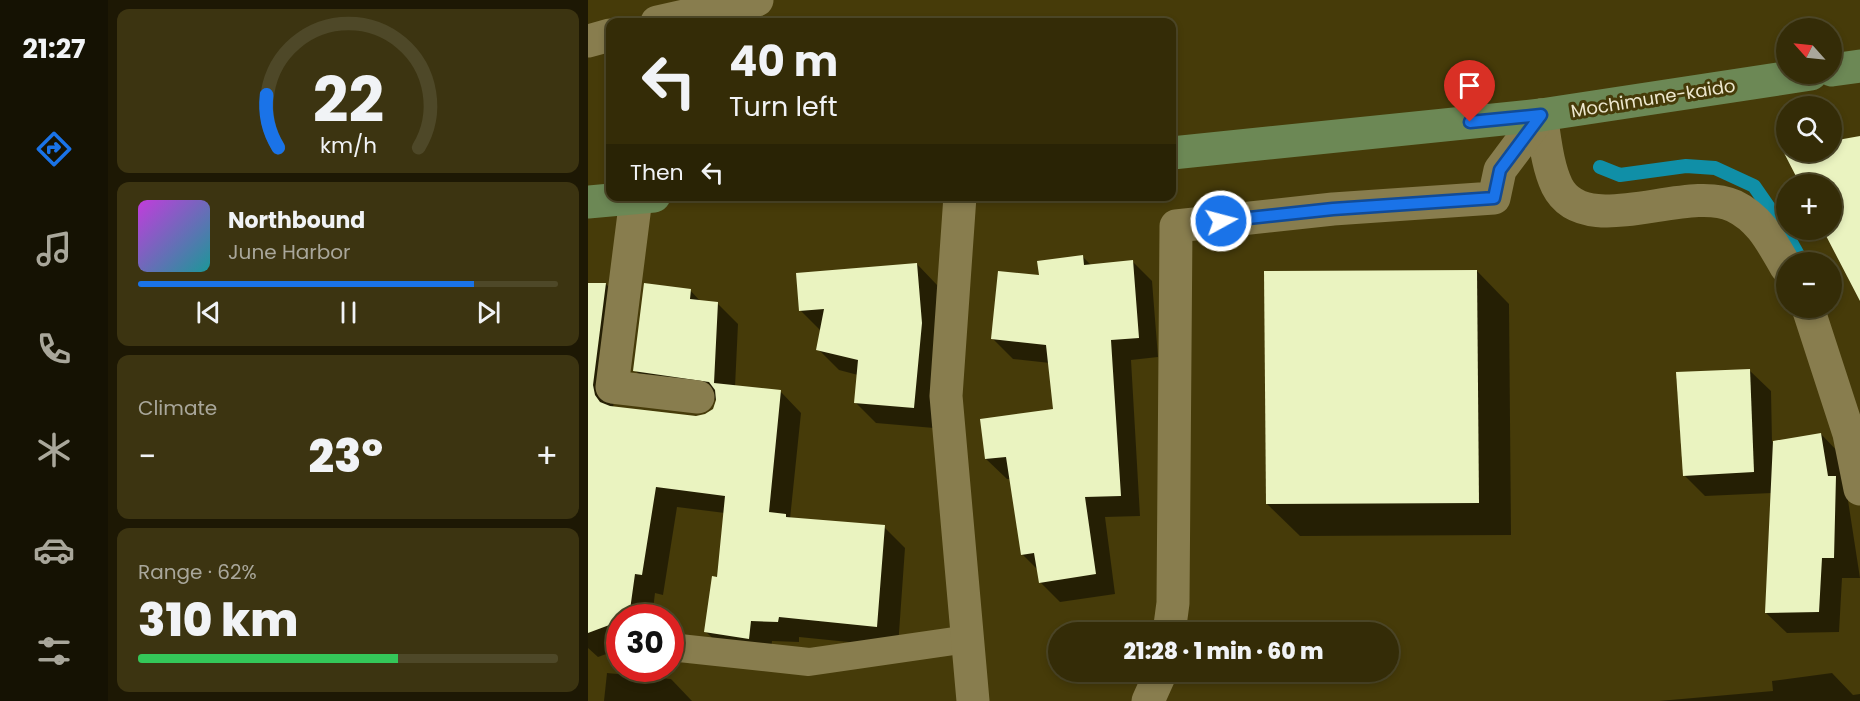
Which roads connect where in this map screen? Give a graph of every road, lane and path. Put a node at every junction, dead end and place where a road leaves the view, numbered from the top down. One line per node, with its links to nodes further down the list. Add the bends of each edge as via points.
1 (757, 0): 2 (street)
2 (675, 18)
3 (606, 36): 4 (street)
4 (588, 41)
5 (1860, 66): 6 (street)
6 (1842, 69)
7 (1776, 79): 8 (street, Mochimune-kaido)
8 (1541, 115): 9 (street, Mochimune-kaido); 14 (street, via 1551,168 1558,188 1571,203 1608,212 1691,200 1733,205 1764,228); 18 (street, via 1500,170 1494,198 1333,209 1176,226)
9 (1176, 153)
10 (606, 200): 13 (street)
11 (644, 201): 16 (street, via 612,387)
12 (960, 201): 19 (street, via 946,396)
13 (588, 202)
14 (1778, 252)
15 (1811, 318): 17 (street, via 1850,434)
16 (698, 397)
17 (1860, 489)
18 (1170, 622)
19 (968, 639): 20 (lane, via 809,662); 22 (street)
20 (684, 649)
21 (1157, 682): 23 (street)
22 (973, 701)
23 (1148, 701)

